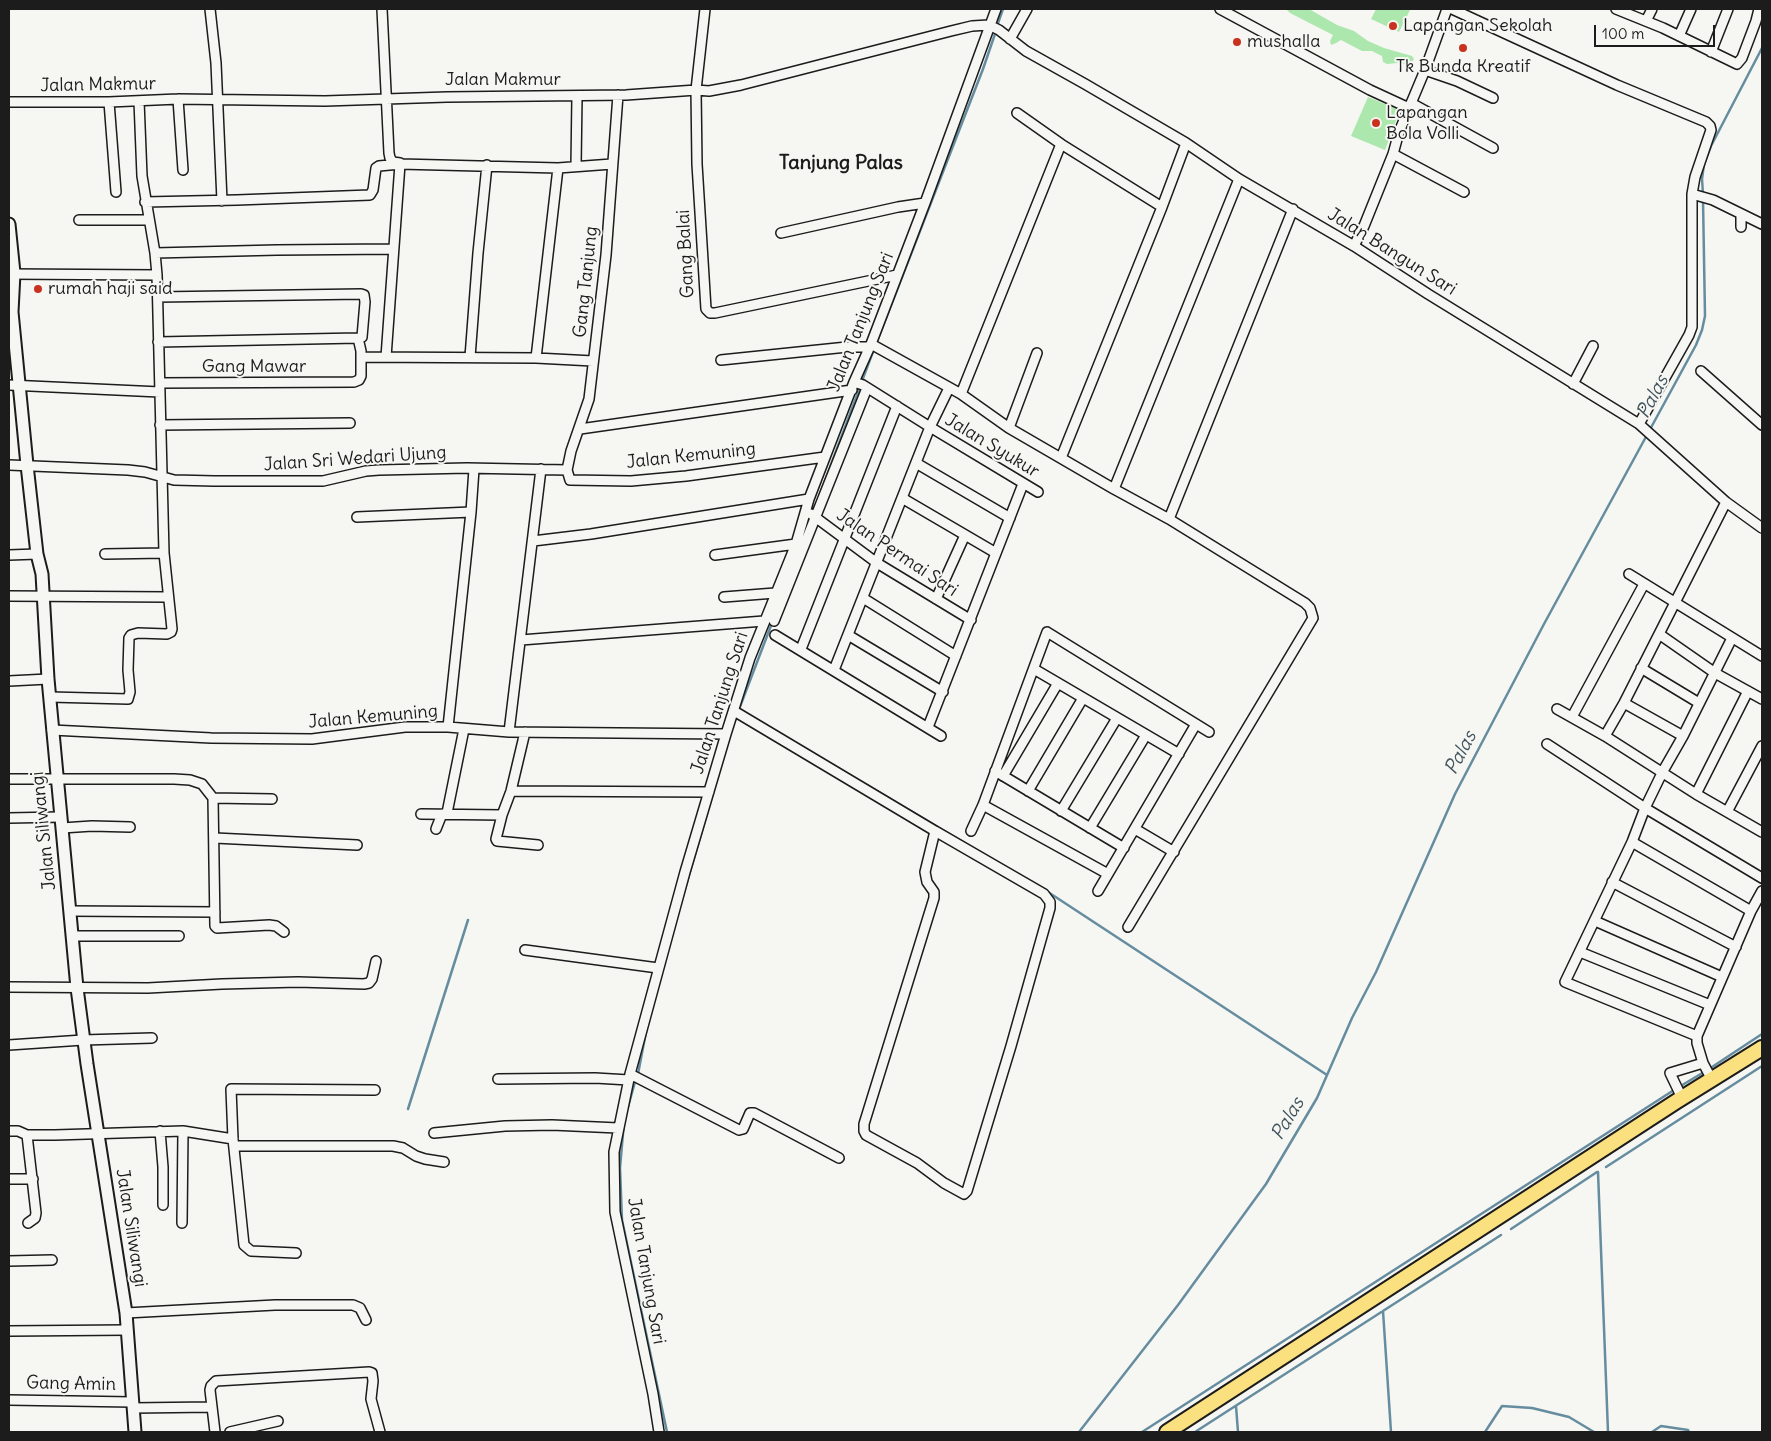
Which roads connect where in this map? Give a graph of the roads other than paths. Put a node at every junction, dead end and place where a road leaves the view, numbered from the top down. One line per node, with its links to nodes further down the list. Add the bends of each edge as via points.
1 (210, 9): 26 (street)
2 (382, 9): 23 (street)
3 (705, 9): 20 (street)
4 (996, 9): 15 (street, Jalan Tanjung Sari)
5 (1027, 9): 17 (street)
6 (1220, 9): 30 (street, via 1362,86)
7 (1447, 9): 19 (street)
8 (1452, 9): 45 (street, via 1706,122 1710,130)
9 (1616, 9): 14 (street)
10 (1652, 9): 14 (street)
11 (1691, 9): 16 (street)
12 (1728, 9): 18 (street)
13 (1759, 9): 18 (street, via 1739,62 1734,63)
14 (1646, 21): 16 (street)
15 (994, 28): 17 (street, Jalan Bangun Sari); 20 (street, Jalan Makmur, via 972,26 725,89); 48 (street, Jalan Tanjung Sari)
16 (1679, 36): 18 (street)
17 (1010, 39): 32 (street, Jalan Bangun Sari)
18 (1711, 52)
19 (1425, 70): 24 (street); 30 (street)
20 (696, 90): 21 (street, Jalan Makmur); 63 (street, Gang Balai, via 698,183 705,306 708,311 716,313)
21 (618, 95): 22 (street, Jalan Makmur); 37 (street, Gang Tanjung)
22 (577, 96): 23 (street, Jalan Makmur); 39 (street)
23 (387, 98): 26 (street, Jalan Makmur, via 325,102); 36 (street, via 390,158)
24 (1493, 98)
25 (178, 99): 26 (street, Jalan Makmur); 27 (street, Jalan Makmur); 41 (street)
26 (218, 100): 46 (street)
27 (139, 101): 29 (street, Jalan Makmur); 47 (street)
28 (9, 102): 29 (street, Jalan Makmur)
29 (109, 102): 43 (street)
30 (1410, 105): 34 (street); 35 (street)
31 (1017, 113): 33 (street)
32 (1186, 143): 42 (street, Jalan Bangun Sari); 49 (street)
33 (1061, 144): 49 (street); 83 (street)
34 (1493, 148)
35 (1393, 154): 44 (street); 58 (street)
36 (400, 164): 38 (street); 46 (street, via 376,168 370,195); 59 (street)
37 (612, 164): 39 (street); 76 (street, Gang Tanjung, via 606,255)
38 (487, 165): 40 (street); 72 (street)
39 (576, 166): 40 (street)
40 (558, 168): 74 (street)
41 (183, 170)
42 (1239, 178): 50 (street, Jalan Bangun Sari); 102 (street)
43 (116, 192)
44 (1464, 192)
45 (1692, 194): 51 (street); 87 (street, via 1692,327)
46 (222, 201): 47 (street)
47 (145, 202): 53 (street)
48 (925, 203): 57 (street); 63 (street, Jalan Tanjung Sari)
49 (1162, 207): 93 (street)
50 (1293, 209): 58 (street, Jalan Bangun Sari); 111 (street)
51 (1741, 214): 55 (street); 56 (street)
52 (79, 220): 53 (street)
53 (149, 220): 60 (street)
54 (9, 224): 61 (street, Jalan Siliwangi)
55 (1762, 224)
56 (1741, 227)
57 (780, 233)
58 (1354, 246): 78 (street, Jalan Bangun Sari)
59 (393, 249): 60 (street); 71 (street)
60 (155, 253): 62 (street)
61 (11, 274): 62 (street); 65 (street, Jalan Siliwangi)
62 (157, 275): 64 (street)
63 (897, 275): 68 (street, Jalan Tanjung Sari)
64 (158, 296): 66 (street, via 361,294 365,302 362,337); 67 (street)
65 (12, 338): 79 (street, Jalan Siliwangi)
66 (358, 338): 67 (street); 73 (street)
67 (158, 342): 81 (street)
68 (870, 346): 75 (street); 80 (street, Jalan Tanjung Sari); 82 (street)
69 (1593, 346): 78 (street)
70 (1036, 353): 90 (street)
71 (386, 357): 72 (street); 73 (street)
72 (470, 357): 74 (street)
73 (361, 358): 81 (street, Gang Mawar, via 357,382)
74 (536, 358): 76 (street)
75 (721, 360)
76 (593, 361): 91 (street, Gang Tanjung, via 589,399)
77 (1701, 371): 88 (street)
78 (1573, 384): 87 (street, Jalan Bangun Sari)
79 (14, 386): 81 (street, Gang Mawar); 96 (street, Jalan Siliwangi)
80 (859, 386): 84 (street, Jalan Syukur); 91 (street); 92 (street, Jalan Tanjung Sari); 108 (street)
81 (160, 387): 86 (street)
82 (949, 388): 83 (street); 89 (street)
83 (961, 394): 90 (street)
84 (897, 406): 89 (street, Jalan Syukur); 114 (street)
85 (350, 423): 86 (street)
86 (160, 425): 100 (street)
87 (1641, 425): 106 (street, Jalan Bangun Sari)
88 (1762, 425)
89 (930, 428): 94 (street); 101 (street, Jalan Syukur)
90 (1010, 428): 93 (street)
91 (580, 429): 99 (street, Gang Tanjung, via 570,451)
92 (825, 457): 99 (street, Jalan Kemuning, via 686,476 631,480 570,480); 105 (street, Jalan Tanjung Sari)
93 (1061, 458): 102 (street)
94 (916, 463): 104 (street); 110 (street)
95 (9, 465): 96 (street, Jalan Sri Wedari Ujung)
96 (26, 465): 100 (street, Jalan Sri Wedari Ujung, via 128,470); 119 (street, Jalan Siliwangi)
97 (474, 469): 98 (street, Jalan Sri Wedari Ujung); 100 (street, Jalan Sri Wedari Ujung, via 366,471 323,481 174,480); 107 (street)
98 (541, 469): 99 (street, Jalan Sri Wedari Ujung); 115 (street)
99 (568, 470)
100 (162, 477): 117 (street)
101 (1023, 484): 103 (street, Jalan Syukur); 110 (street)
102 (1114, 490): 111 (street)
103 (1038, 492)
104 (902, 498): 113 (street); 123 (street)
105 (809, 500): 108 (street, Jalan Tanjung Sari); 115 (street)
106 (1726, 502): 112 (street, Jalan Bangun Sari); 133 (street)
107 (471, 512): 109 (street); 163 (street)
108 (811, 514): 114 (street, Jalan Permai Sari); 116 (street, Jalan Tanjung Sari); 129 (street)
109 (357, 517)
110 (1010, 518): 118 (street)
111 (1169, 519): 209 (street, via 1305,603 1313,618)
112 (1762, 528)
113 (964, 535): 118 (street); 132 (street)
114 (846, 540): 123 (street, Jalan Permai Sari); 141 (street)
115 (532, 541): 140 (street)
116 (796, 544): 122 (street); 129 (street, Jalan Tanjung Sari)
117 (164, 553): 120 (street); 130 (street)
118 (996, 553): 134 (street)
119 (37, 554): 121 (street); 127 (street, Jalan Siliwangi)
120 (105, 554)
121 (9, 555)
122 (715, 555)
123 (876, 563): 131 (street); 132 (street, Jalan Permai Sari)
124 (1629, 574): 125 (street)
125 (1644, 584): 133 (street); 161 (street)
126 (9, 596): 127 (street)
127 (44, 596): 130 (street); 148 (street, Jalan Siliwangi)
128 (724, 597): 129 (street)
129 (777, 597): 135 (street, Jalan Tanjung Sari)
130 (167, 598): 153 (street, via 171,632 138,633 129,638 128,698)
131 (862, 598): 138 (street); 142 (street)
132 (936, 599): 134 (street, Jalan Permai Sari)
133 (1676, 603): 137 (street); 139 (street)
134 (971, 620): 142 (street)
135 (769, 621): 140 (street); 159 (street, Jalan Tanjung Sari, via 750,658)
136 (775, 634): 141 (street)
137 (1659, 634): 144 (street); 147 (street)
138 (848, 635): 146 (street); 152 (street)
139 (1732, 638): 143 (street); 147 (street)
140 (521, 640): 167 (street)
141 (801, 649): 146 (street)
142 (956, 656): 152 (street)
143 (1762, 656)
144 (1641, 668): 156 (street); 157 (street)
145 (1034, 669): 150 (street); 162 (street, via 1047,632); 179 (street)
146 (834, 670): 164 (street)
147 (1715, 673): 151 (street); 157 (street)
148 (48, 679): 149 (street); 153 (street, Jalan Siliwangi)
149 (9, 681)
150 (1058, 683): 154 (street); 179 (street)
151 (1748, 691): 155 (street); 185 (street)
152 (943, 692): 164 (street)
153 (50, 697): 166 (street, Jalan Siliwangi)
154 (1084, 698): 160 (street); 183 (street)
155 (1762, 699)
156 (1624, 703): 173 (street); 174 (street)
157 (1699, 703): 174 (street)
158 (1557, 710): 161 (street)
159 (737, 712): 170 (street, Jalan Tanjung Sari); 202 (street)
160 (1117, 718): 171 (street); 190 (street)
161 (1572, 718): 173 (street)
162 (1196, 724): 169 (street); 177 (street)
163 (448, 727): 165 (street, Jalan Kemuning); 166 (street, Jalan Kemuning, via 405,727 312,739)
164 (928, 727): 172 (street)
165 (464, 729): 167 (street, Jalan Kemuning); 193 (street)
166 (52, 730): 181 (street, Jalan Siliwangi)
167 (510, 732): 168 (street, Jalan Kemuning)
168 (525, 732): 170 (street, Jalan Kemuning); 182 (street)
169 (1209, 732)
170 (726, 734): 184 (street, Jalan Tanjung Sari)
171 (1146, 735): 177 (street); 198 (street)
172 (941, 736)
173 (1605, 736): 178 (street)
174 (1683, 736): 178 (street)
175 (1547, 744): 189 (street)
176 (1762, 746): 191 (street)
177 (1179, 754): 199 (street)
178 (1663, 772): 185 (street); 189 (street)
179 (999, 773): 183 (street); 188 (street)
180 (9, 779): 181 (street)
181 (57, 780): 186 (street, via 190,780 202,784); 196 (street, Jalan Siliwangi)
182 (511, 791): 184 (street); 194 (street)
183 (1028, 791): 190 (street)
184 (709, 792): 227 (street, Jalan Tanjung Sari)
185 (1696, 794): 191 (street)
186 (213, 798): 187 (street); 204 (street)
187 (272, 799)
188 (983, 805): 203 (street); 210 (street)
189 (1645, 808): 205 (street); 211 (street)
190 (1061, 811): 198 (street)
191 (1727, 812): 201 (street)
192 (421, 814): 193 (street)
193 (444, 814): 194 (street); 200 (street)
194 (502, 815): 207 (street, via 497,842)
195 (9, 818): 196 (street)
196 (61, 823): 197 (street); 215 (street, Jalan Siliwangi)
197 (130, 827)
198 (1090, 828): 208 (street)
199 (1135, 829): 208 (street); 209 (street)
200 (436, 830)
201 (1762, 830)
202 (935, 831): 202 (street, via 1044,894 1050,902 1011,1046 968,1191 964,1194 864,1131 934,898 925,872)
203 (971, 831)
204 (215, 838): 206 (street); 217 (street)
205 (1632, 842): 212 (street); 216 (street)
206 (356, 845)
207 (538, 845)
208 (1124, 848): 210 (street)
209 (1174, 852): 219 (street)
210 (1108, 874): 213 (street)
211 (1762, 878)
212 (1612, 882): 218 (street); 223 (street)
213 (1098, 891)
214 (1762, 891): 216 (street)
215 (70, 911): 217 (street); 221 (street, Jalan Siliwangi)
216 (1751, 911): 223 (street)
217 (215, 912): 220 (street, via 217,928 270,925)
218 (1594, 921): 225 (street); 228 (street)
219 (1128, 927)
220 (284, 932)
221 (73, 936): 222 (street); 230 (street, Jalan Siliwangi)
222 (179, 936)
223 (1736, 946): 228 (street)
224 (525, 950): 227 (street)
225 (1580, 952): 231 (street); 232 (street, via 1565,982)
226 (376, 961): 230 (street, via 372,979 364,984 298,982)
227 (658, 968): 238 (street, Jalan Tanjung Sari)
228 (1722, 977): 231 (street)
229 (9, 987): 230 (street)
230 (77, 988): 234 (street, Jalan Siliwangi)
231 (1710, 1005): 232 (street)
232 (1696, 1036): 237 (street)
233 (152, 1038): 234 (street)
234 (83, 1040): 235 (street); 247 (street, Jalan Siliwangi)
235 (9, 1045)
236 (1762, 1048): 240 (main road)
237 (1703, 1062): 240 (street); 242 (street, via 1670,1074)
238 (629, 1077): 239 (street); 243 (street, Jalan Tanjung Sari); 251 (street, via 740,1130 750,1113 754,1113)
239 (498, 1079)
240 (1712, 1080): 242 (main road)
241 (375, 1090): 250 (street, via 231,1089)
242 (1682, 1098): 274 (main road)
243 (618, 1128): 248 (street, via 505,1126); 273 (street, Jalan Tanjung Sari, via 614,1152 615,1212)
244 (9, 1131): 249 (street)
245 (183, 1131): 246 (street); 250 (street); 257 (street)
246 (160, 1132): 247 (street); 255 (street)
247 (98, 1133): 249 (street); 261 (street, Jalan Siliwangi)
248 (434, 1133)
249 (27, 1135): 253 (street)
250 (234, 1143): 252 (street, via 393,1146 425,1159); 258 (street, via 244,1245 251,1251)
251 (839, 1158)
252 (444, 1162)
253 (33, 1178): 254 (street); 256 (street, via 36,1213 35,1218)
254 (9, 1179)
255 (163, 1205)
256 (28, 1222)
257 (182, 1223)
258 (296, 1253)
259 (52, 1260): 260 (street)
260 (9, 1261)
261 (126, 1313): 262 (street, via 353,1305 360,1308); 263 (street, Jalan Siliwangi)
262 (366, 1320)
263 (127, 1330): 264 (street); 266 (street, Jalan Siliwangi)
264 (9, 1331)
265 (9, 1400): 266 (street, Gang Amin)
266 (133, 1405): 267 (street, Gang Amin); 269 (street, Jalan Siliwangi)
267 (212, 1407): 270 (street); 272 (street, via 210,1386 216,1381 369,1372 373,1381 371,1399)
268 (278, 1421): 271 (street)
269 (135, 1432)
270 (215, 1432)
271 (230, 1432)
272 (380, 1432)
273 (659, 1432)
274 (1167, 1432)

